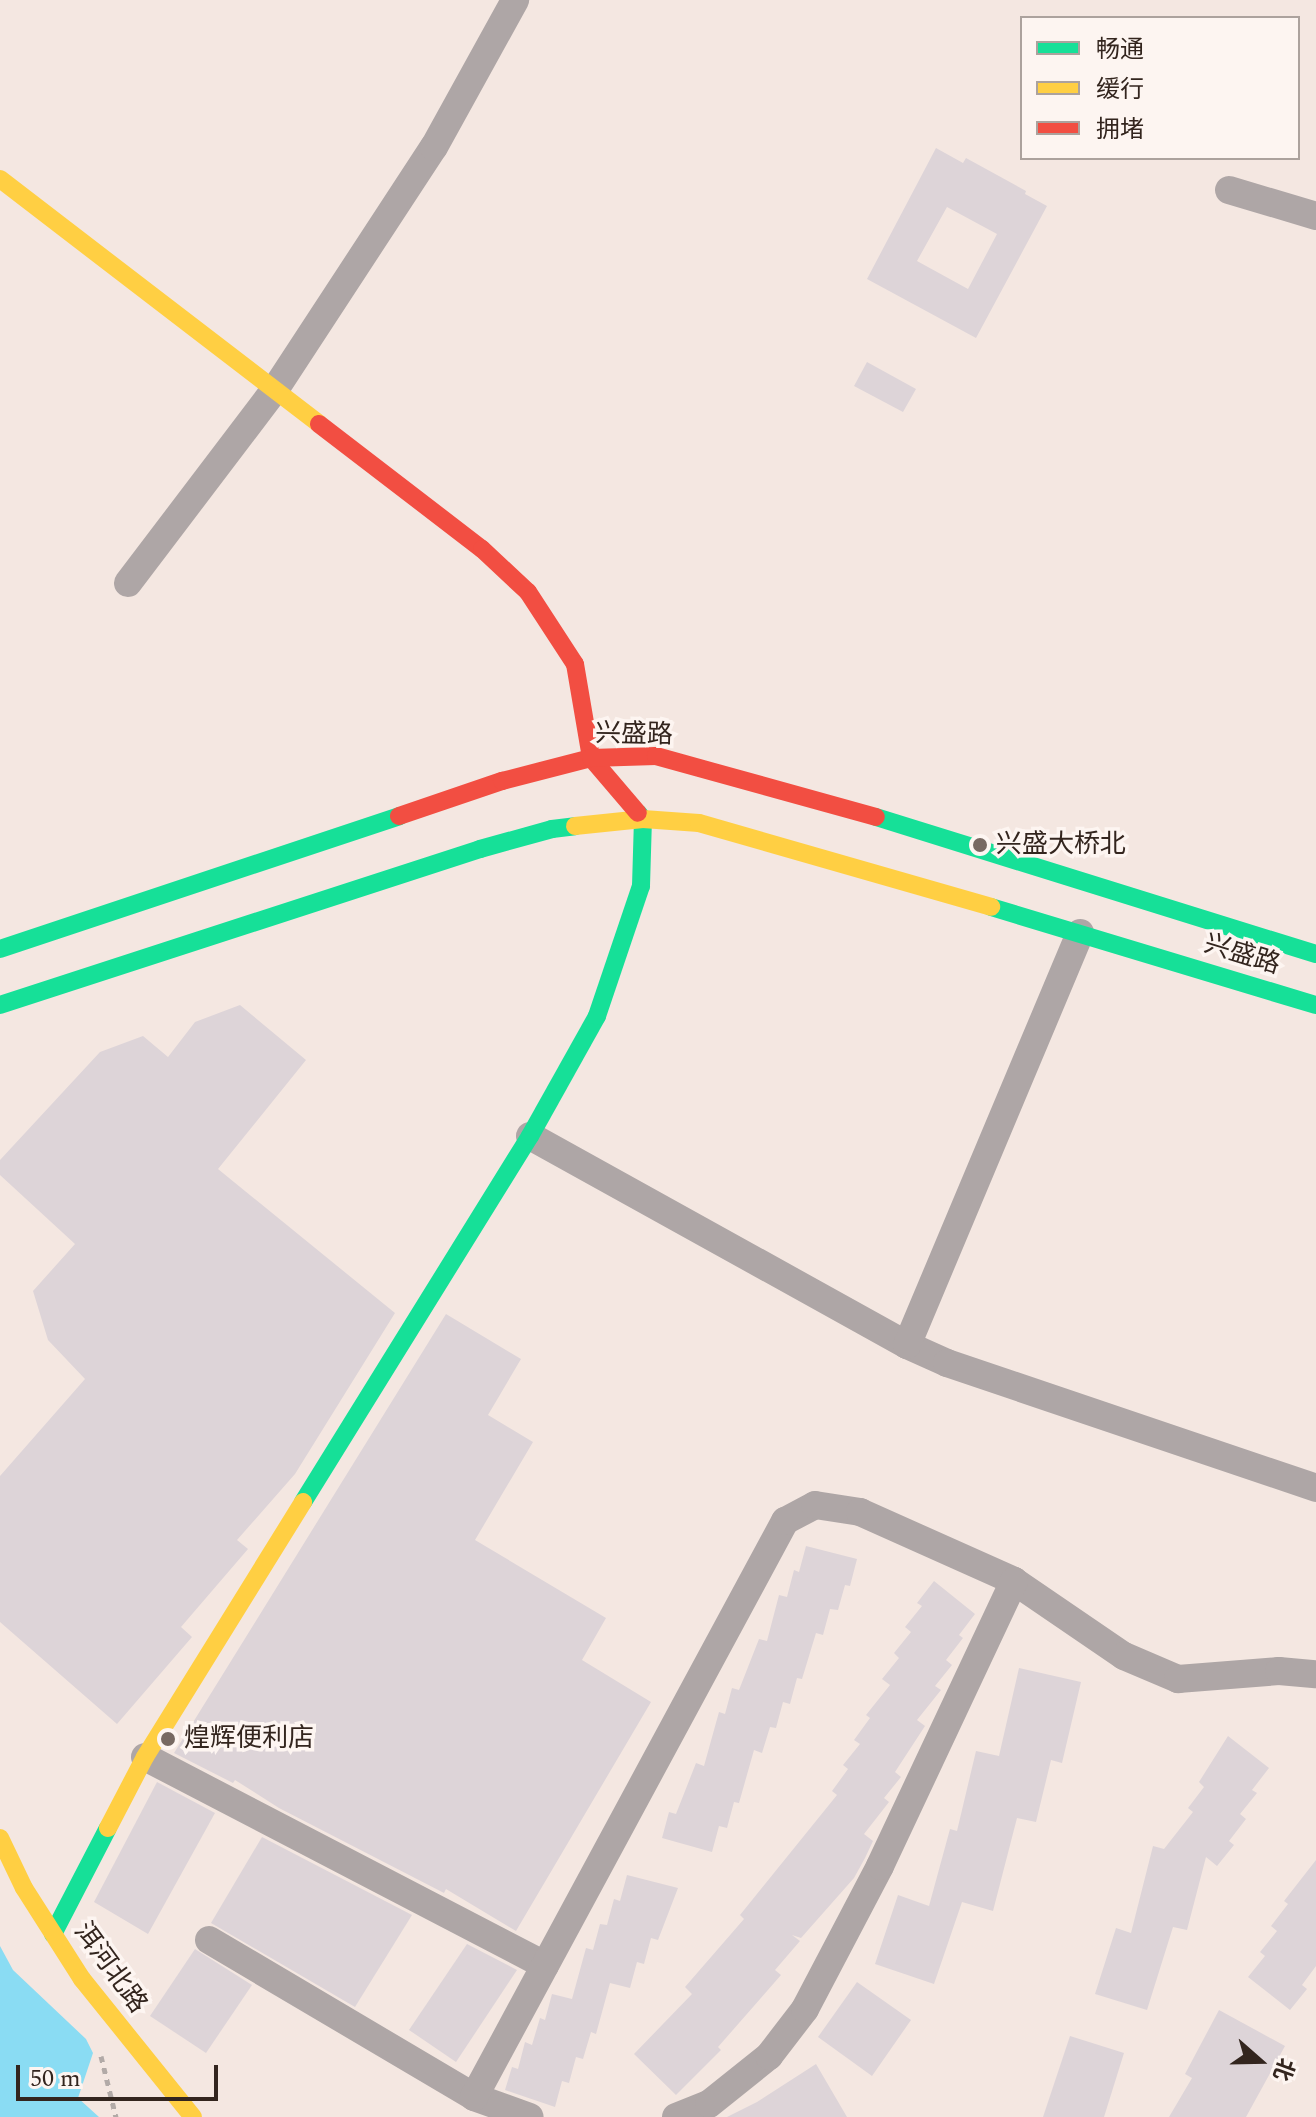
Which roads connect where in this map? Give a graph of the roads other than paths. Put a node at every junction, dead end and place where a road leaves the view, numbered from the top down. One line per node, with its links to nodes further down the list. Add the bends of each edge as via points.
1 (515, 0): 5 (street, via 434,147)
2 (0, 179): 5 (street)
3 (1229, 190): 4 (street)
4 (1316, 216)
5 (276, 388): 6 (street); 7 (street, via 482,549 528,592 575,664)
6 (128, 583)
7 (591, 758): 8 (street); 10 (street, 兴盛路, via 502,781); 11 (street, 兴盛路, via 656,756 697,764)
8 (643, 819): 9 (street, 兴盛路, via 699,823); 13 (street, 兴盛路, via 552,829 480,849); 14 (street, via 641,886 620,956 597,1016)
9 (1080, 933): 12 (street, 兴盛路); 15 (street)
10 (2, 947)
11 (1316, 954)
12 (1316, 1005)
13 (5, 1007)
14 (530, 1136): 15 (street); 19 (street)
15 (907, 1345): 16 (street)
16 (1316, 1488)
17 (1014, 1581): 18 (street, via 1124,1656 1178,1679 1279,1671); 23 (street, via 860,1512 815,1505 785,1521); 27 (street, via 880,1866 805,2009 769,2056 709,2104)
18 (1316, 1674)
19 (145, 1757): 21 (street); 23 (street)
20 (0, 1838): 21 (street, 洱河北路)
21 (53, 1934): 25 (street, 洱河北路, via 82,1979)
22 (209, 1940): 24 (street)
23 (545, 1965): 24 (street)
24 (474, 2097): 26 (street)
25 (193, 2117)
26 (530, 2117)
27 (676, 2117)

